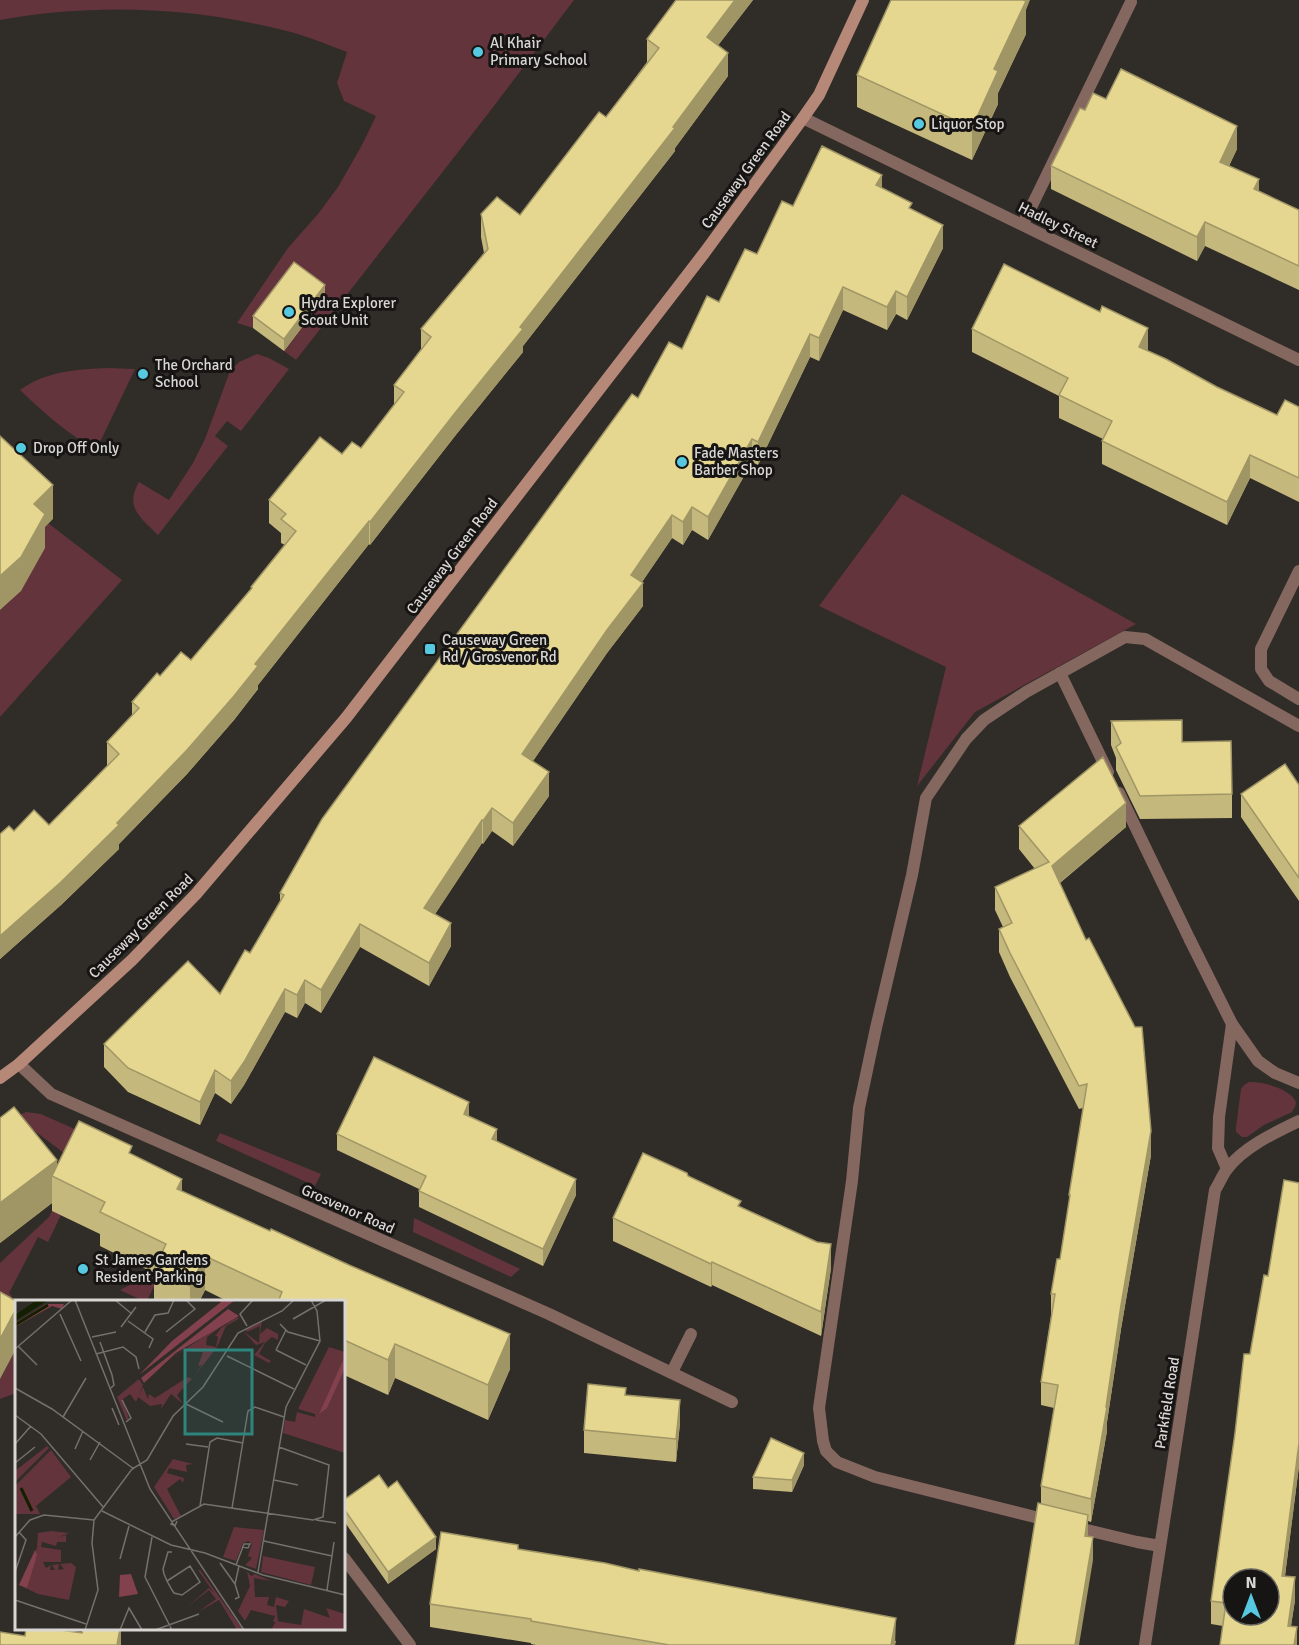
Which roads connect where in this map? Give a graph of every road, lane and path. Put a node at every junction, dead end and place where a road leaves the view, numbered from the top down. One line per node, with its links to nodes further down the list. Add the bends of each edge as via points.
1 (863, 0): 3 (main road, Causeway Green Road, via 819,95)
2 (1131, 2): 4 (street)
3 (803, 117): 4 (street, Hadley Street); 11 (main road, Causeway Green Road, via 705,252 346,718 196,894 132,960)
4 (1023, 224): 5 (street, Hadley Street)
5 (1299, 360)
6 (1299, 571): 8 (street, via 1261,649 1261,669 1269,681)
7 (1060, 673): 9 (street, via 1125,637 1145,639); 10 (street); 19 (street, via 984,720 966,739 926,798 859,1108 819,1408 826,1451 837,1462 874,1477)
8 (1299, 699)
9 (1299, 726)
10 (1232, 1024): 13 (street, via 1258,1061); 15 (street, via 1219,1117 1218,1148)
11 (19, 1064): 12 (main road, Causeway Green Road); 17 (street, Grosvenor Road, via 51,1094)
12 (0, 1078)
13 (1299, 1083)
14 (1299, 1121): 15 (street, Parkfield Road, via 1247,1150)
15 (1227, 1169): 19 (street, Parkfield Road, via 1215,1190)
16 (691, 1334): 17 (street)
17 (672, 1372): 18 (street, Grosvenor Road)
18 (732, 1402)
19 (1160, 1546): 22 (street, Parkfield Road)
20 (345, 1559): 21 (street)
21 (411, 1645)
22 (1145, 1645)

